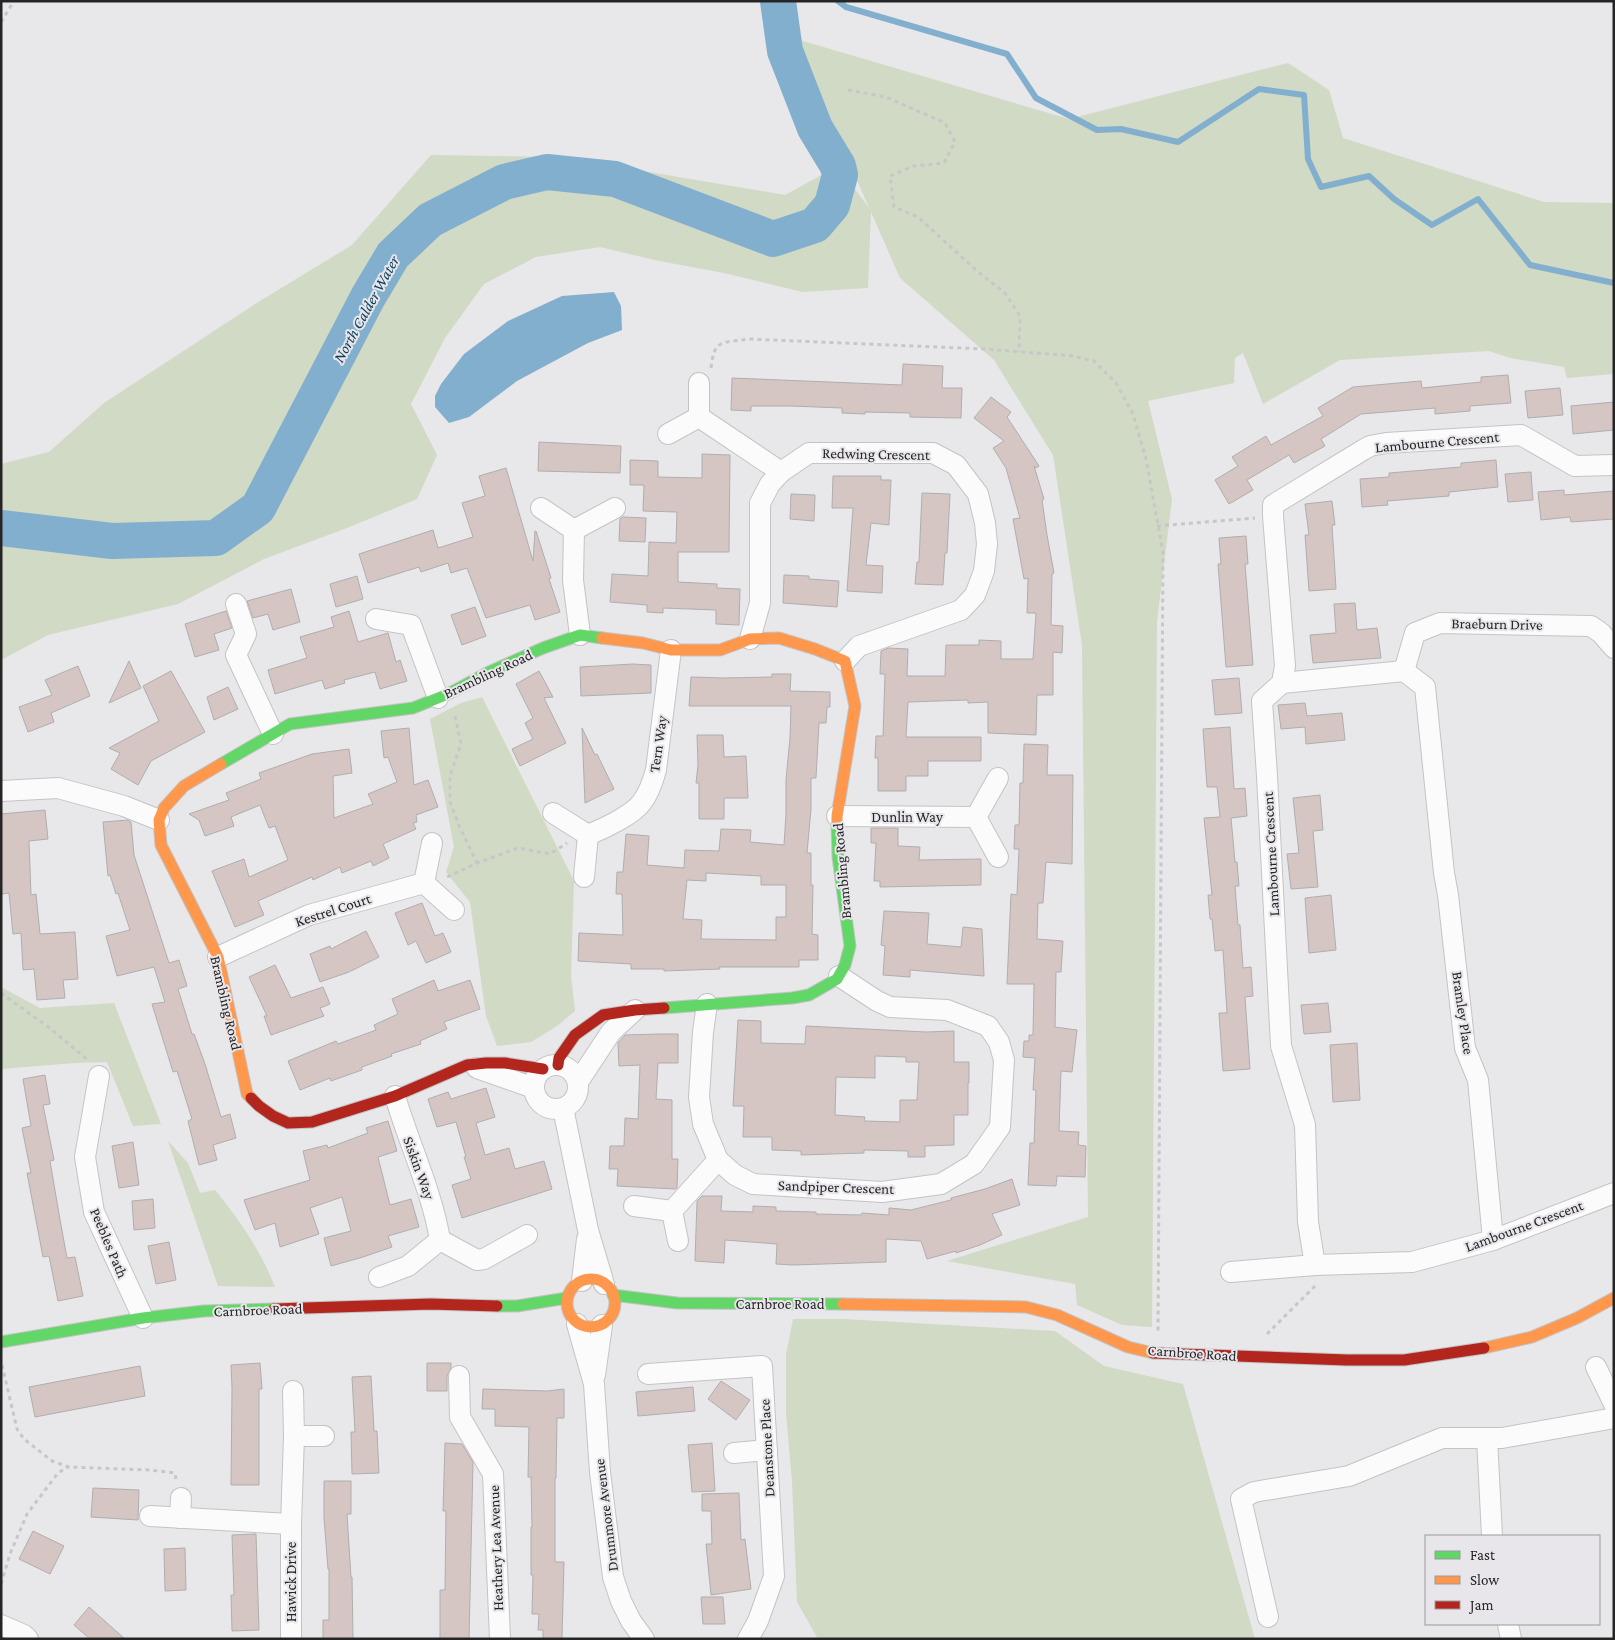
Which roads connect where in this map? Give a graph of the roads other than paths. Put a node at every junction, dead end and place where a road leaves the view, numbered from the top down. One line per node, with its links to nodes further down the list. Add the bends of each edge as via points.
1 (700, 383): 2 (street)
2 (699, 417): 3 (street); 5 (street)
3 (668, 434)
4 (1614, 465): 17 (street, Lambourne Crescent, via 1575,466 1521,435 1377,445 1363,450 1273,505 1285,666)
5 (781, 472): 12 (street, Redwing Crescent, via 760,503 760,603); 15 (street, Redwing Crescent, via 809,453 933,453 956,465 978,494 987,544 984,571 975,595 960,610 858,646)
6 (541, 508): 8 (street)
7 (614, 508): 8 (street)
8 (574, 530): 11 (street, via 573,580)
9 (236, 604): 19 (street, via 246,634 236,655)
10 (376, 618): 18 (street, via 411,625)
11 (580, 635): 13 (street, Brambling Road); 18 (street, Brambling Road, via 489,672)
12 (750, 639): 13 (street, Brambling Road, via 720,650); 15 (street, Brambling Road, via 779,638)
13 (671, 650): 26 (street, Tern Way, via 656,770 651,786 641,804 612,825)
14 (1613, 652): 16 (street, Braeburn Drive, via 1601,633 1591,626 1440,622 1415,633)
15 (845, 661): 23 (street, Brambling Road, via 855,706)
16 (1404, 671): 17 (street); 50 (street, Bramley Place, via 1425,687 1465,1048 1478,1080)
17 (1282, 683): 52 (street, Lambourne Crescent, via 1262,701 1281,1046 1305,1125 1308,1222)
18 (443, 696): 19 (street, Brambling Road, via 413,708 290,724)
19 (273, 734): 25 (street, Brambling Road, via 184,786 164,808)
20 (998, 778): 24 (street)
21 (1, 791): 25 (street, via 58,788 124,806)
22 (553, 813): 26 (street)
23 (837, 816): 24 (street, Dunlin Way); 33 (street, Brambling Road, via 838,857 850,946)
24 (976, 817): 28 (street)
25 (159, 820): 32 (street, Brambling Road, via 161,845)
26 (588, 835): 29 (street)
27 (432, 843): 30 (street)
28 (998, 857)
29 (584, 877)
30 (424, 883): 31 (street); 32 (street, Kestrel Court, via 309,914)
31 (454, 910)
32 (218, 957): 41 (street, Brambling Road, via 247,1094 259,1106 273,1116 300,1124)
33 (839, 976): 34 (street, via 809,995); 43 (street, Sandpiper Crescent, via 890,1007 947,1010 988,1026 1004,1060 1000,1127 974,1164 941,1184 882,1192 753,1184 735,1175)
34 (707, 1004): 35 (street); 43 (street, Sandpiper Crescent, via 699,1097 703,1124)
35 (635, 1010): 37 (street, via 603,1015 597,1019 575,1035); 39 (street, via 611,1032)
36 (467, 1065): 37 (street, Brambling Road, via 500,1062); 40 (street); 41 (street, Brambling Road)
37 (550, 1067): 39 (street, via 568,1068); 40 (street, via 538,1075)
38 (99, 1076): 62 (street, Peebles Path, via 85,1157 94,1212)
39 (578, 1082): 42 (street, via 574,1100)
40 (534, 1088): 42 (street, via 545,1105)
41 (395, 1096): 49 (street, Siskin Way, via 436,1216)
42 (563, 1108): 47 (street)
43 (718, 1160): 46 (street)
44 (1614, 1193): 50 (street, Lambourne Crescent)
45 (634, 1206): 46 (street)
46 (672, 1211): 51 (street)
47 (588, 1230): 55 (street); 56 (street)
48 (527, 1235): 49 (street, via 477,1260)
49 (440, 1240): 54 (street, via 408,1266)
50 (1493, 1240): 52 (street, Lambourne Crescent, via 1412,1262)
51 (678, 1241)
52 (1315, 1265): 53 (street)
53 (1231, 1272)
54 (379, 1277)
55 (582, 1281): 56 (street, via 597,1280); 57 (street, via 571,1290)
56 (609, 1289): 59 (street, Carnbroe Road); 63 (street, via 615,1307)
57 (568, 1298): 60 (street, Carnbroe Road); 64 (street, via 567,1307)
58 (1614, 1298): 59 (street, Carnbroe Road, via 1532,1337 1470,1352 1404,1360 1157,1354 1128,1347 1057,1315 1026,1307)
59 (677, 1303): 61 (street, Carnbroe Road)
60 (517, 1306): 62 (street, Carnbroe Road, via 430,1304 204,1311); 64 (street, Carnbroe Road)
61 (640, 1310)
62 (143, 1318): 65 (street, Carnbroe Road)
63 (612, 1318): 64 (street, via 589,1328); 69 (street, Drummore Avenue)
64 (574, 1321): 69 (street, Drummore Avenue)
65 (1, 1342)
66 (1596, 1367): 71 (street)
67 (648, 1374): 76 (street, Deanstone Place, via 762,1366)
68 (459, 1376): 88 (street, Heathery Lea Avenue, via 460,1417 493,1474)
69 (594, 1384): 89 (street, Drummore Avenue, via 600,1472 613,1576 621,1601)
70 (293, 1391): 73 (street, Hawick Drive)
71 (1614, 1404)
72 (1614, 1418): 75 (street)
73 (294, 1436): 74 (street); 81 (street, Hawick Drive)
74 (324, 1436)
75 (1494, 1438): 82 (street); 83 (street, via 1442,1438 1349,1476 1254,1492 1240,1499)
76 (767, 1450): 77 (street); 90 (street, Deanstone Place, via 774,1576)
77 (734, 1453)
78 (180, 1498): 80 (street)
79 (150, 1516): 80 (street, Hawick Drive)
80 (180, 1518): 81 (street, Hawick Drive)
81 (291, 1524): 87 (street, Hawick Drive)
82 (1492, 1535)
83 (1268, 1617)
84 (1, 1625): 86 (street)
85 (1508, 1625): 91 (street)
86 (28, 1639)
87 (291, 1639)
88 (500, 1639)
89 (644, 1639)
90 (748, 1639)
91 (1511, 1639)

